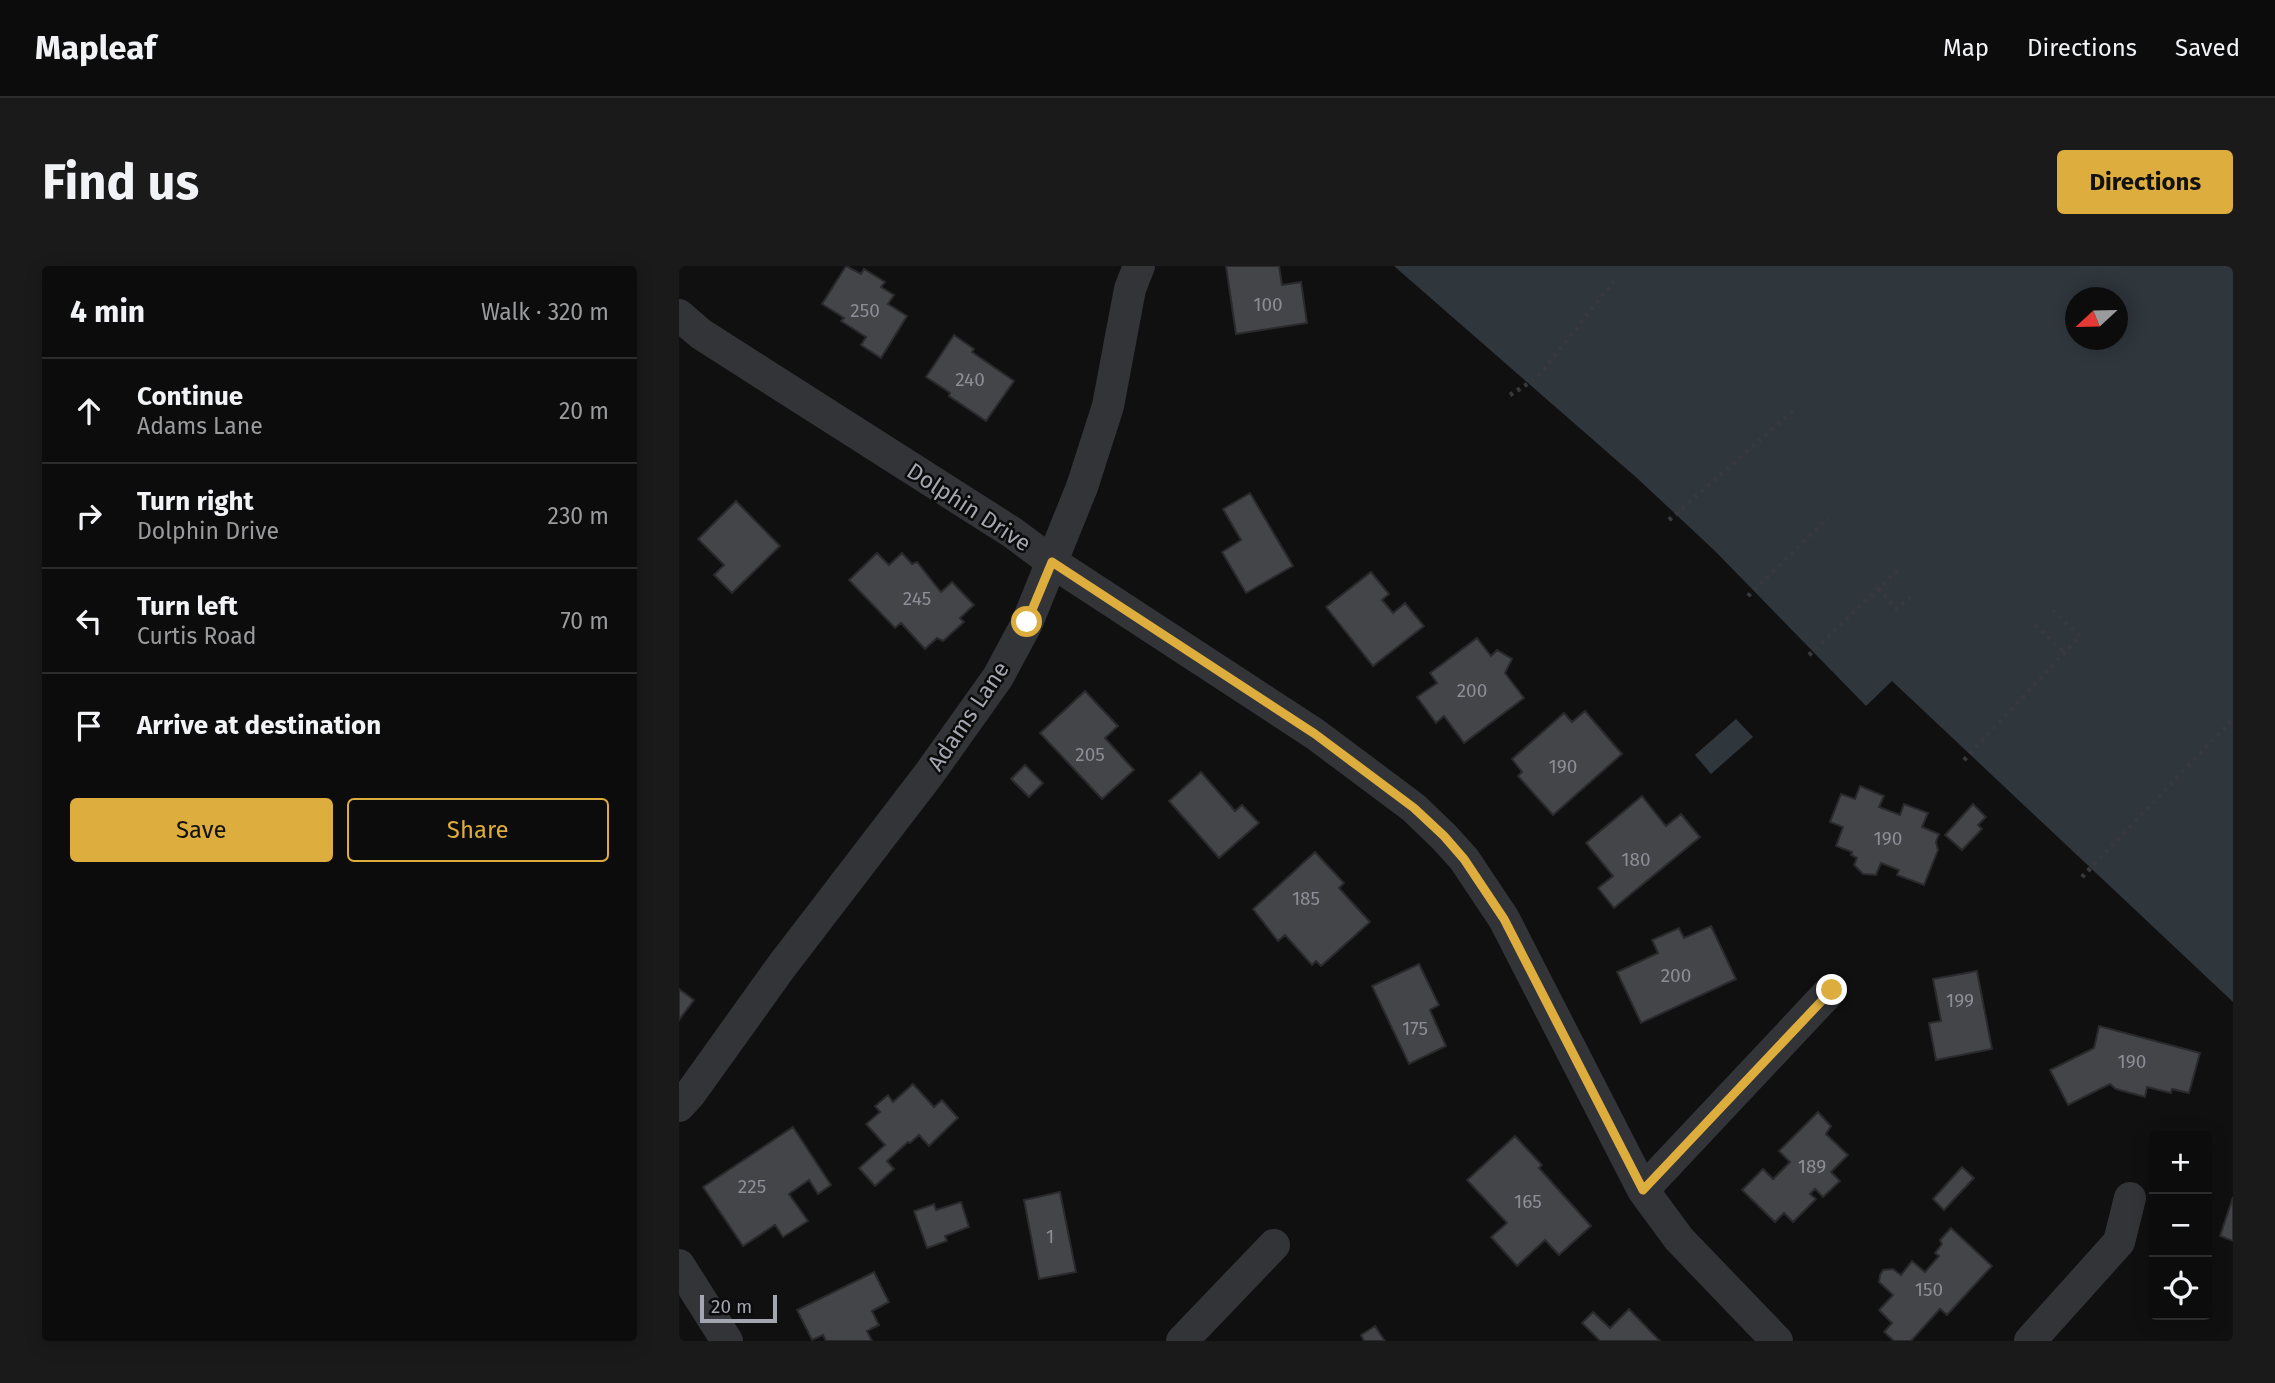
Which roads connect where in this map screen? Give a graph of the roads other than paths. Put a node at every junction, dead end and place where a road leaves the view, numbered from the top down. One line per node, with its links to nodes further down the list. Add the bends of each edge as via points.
1 (1139, 266): 3 (street, Adams Lane, via 1130,289 1108,406)
2 (679, 315): 3 (street, Dolphin Drive, via 701,334)
3 (1052, 562): 5 (street, Adams Lane, via 998,677); 6 (street, Dolphin Drive, via 1315,734 1444,836 1504,919)
4 (1832, 990): 6 (street)
5 (679, 1106)
6 (1643, 1190): 12 (street, Dolphin Drive, via 1679,1239)
7 (2130, 1198): 13 (street, via 2119,1242)
8 (1274, 1245): 11 (street)
9 (679, 1265): 10 (street)
10 (727, 1341)
11 (1182, 1341)
12 (1777, 1341)
13 (2030, 1341)

